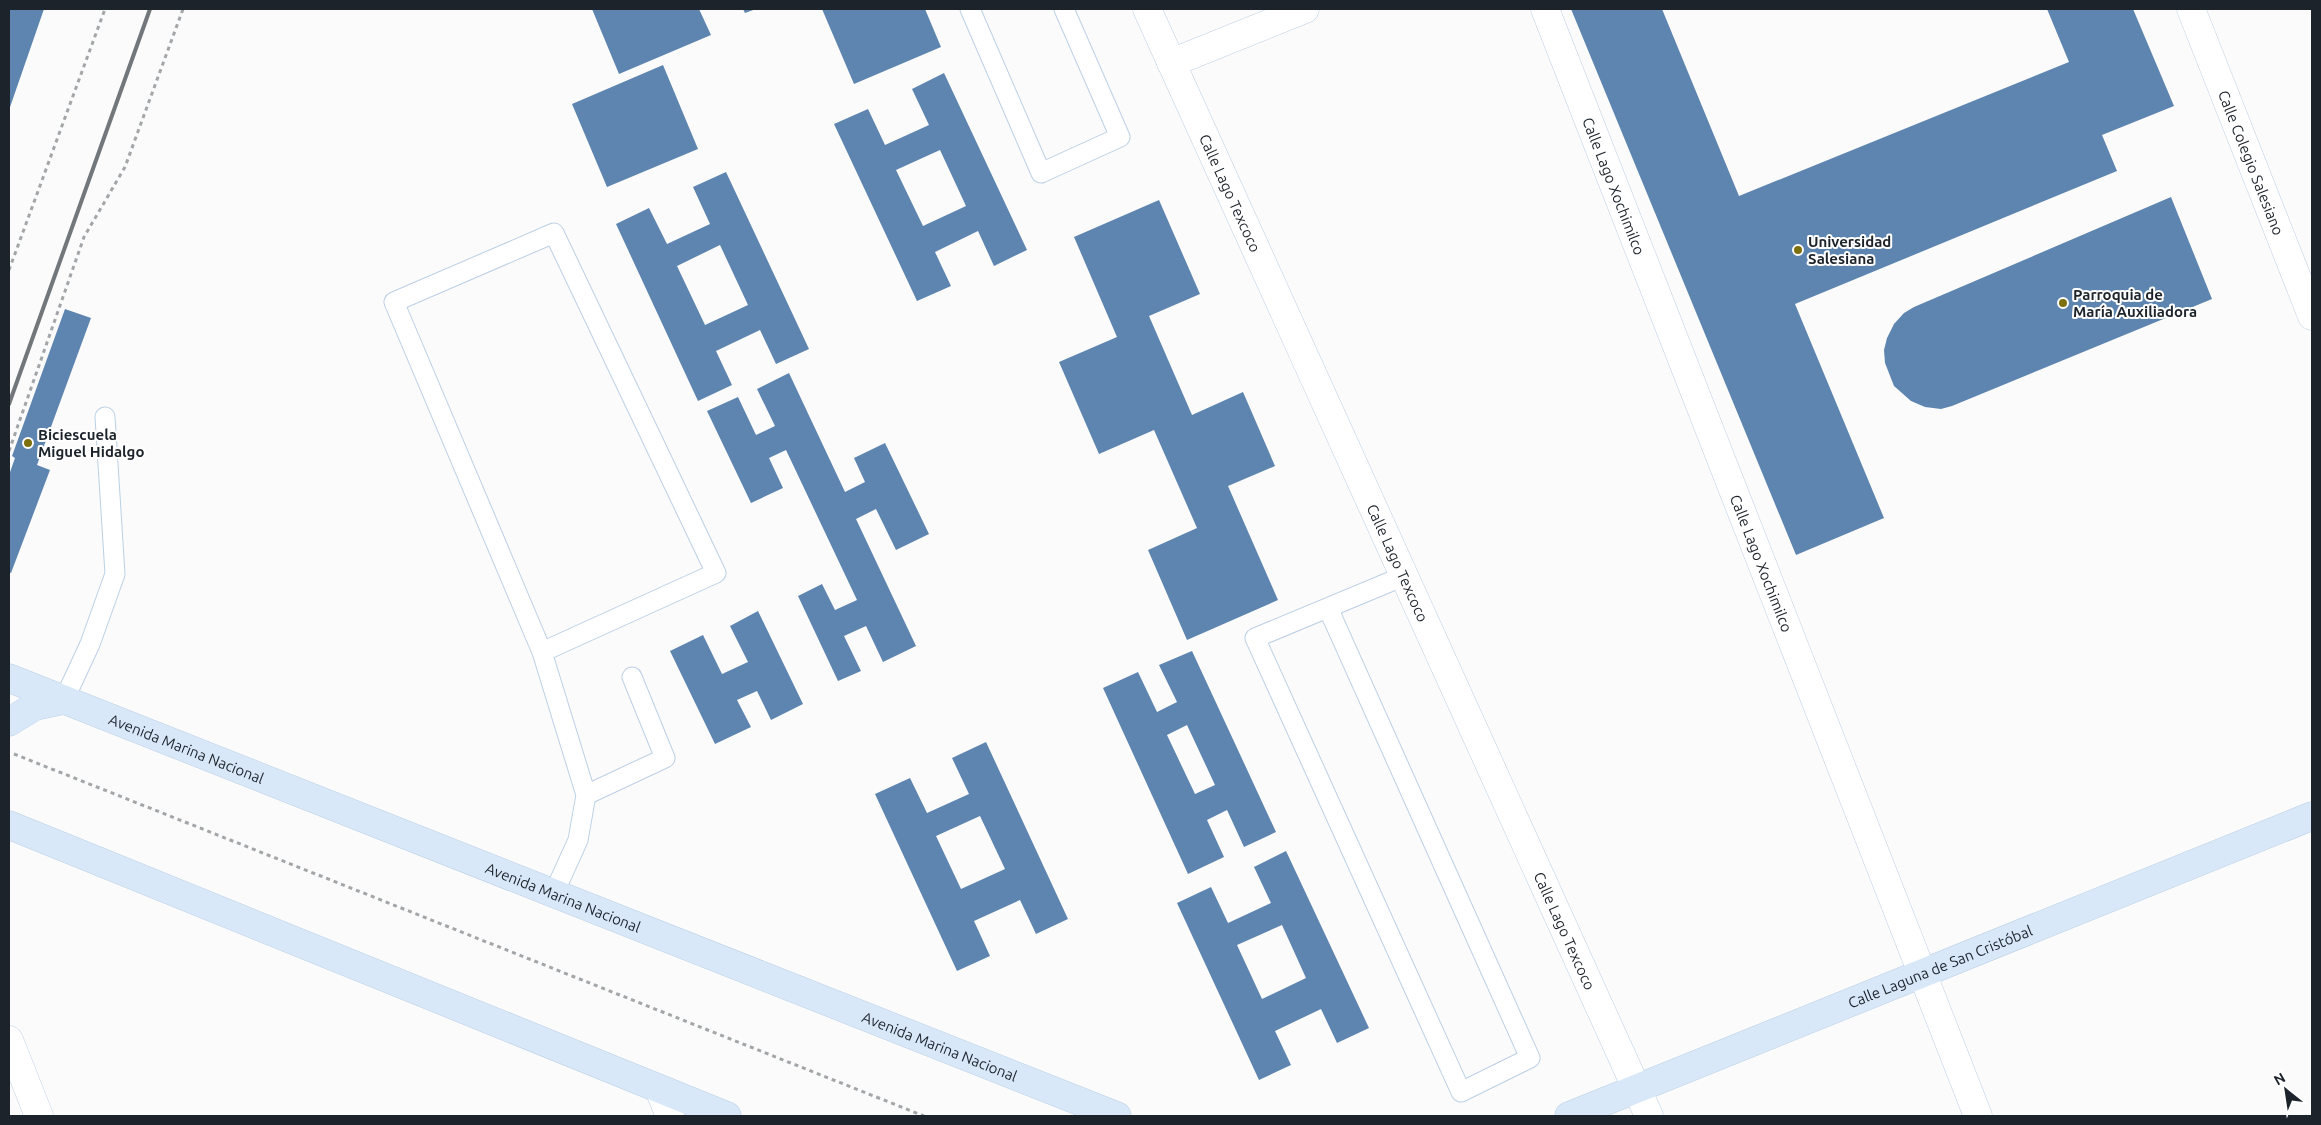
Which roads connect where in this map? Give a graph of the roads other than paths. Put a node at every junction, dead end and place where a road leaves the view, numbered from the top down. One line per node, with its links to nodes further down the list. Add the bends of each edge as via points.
1 (970, 9): 2 (lane, via 1041,173 1120,138)
2 (1064, 9)
3 (1147, 9): 7 (street, Calle Lago Texcoco)
4 (1305, 9): 7 (street)
5 (1545, 9): 21 (street, Calle Lago Xochimilco)
6 (2191, 9): 8 (street, Calle Colegio Salesiano)
7 (1171, 63): 10 (street, Calle Lago Texcoco)
8 (2312, 316)
9 (105, 417): 15 (lane, via 115,574 90,644)
10 (1404, 576): 11 (lane); 24 (street, Calle Lago Texcoco)
11 (1328, 608): 11 (lane, via 1256,638 1460,1092 1530,1058)
12 (542, 652): 12 (lane, via 394,302 554,233 716,573); 17 (lane)
13 (632, 677): 17 (lane, via 665,758)
14 (9, 678): 15 (main road, Avenida Marina Nacional)
15 (64, 700): 16 (main road, via 35,706); 20 (main road, Avenida Marina Nacional)
16 (9, 722)
17 (586, 795): 20 (lane, via 578,840)
18 (2312, 816): 21 (main road, Calle Laguna de San Cristóbal)
19 (9, 825): 23 (main road)
20 (554, 893): 28 (main road, Avenida Marina Nacional)
21 (1922, 974): 24 (main road, Calle Laguna de San Cristóbal); 31 (street, Calle Lago Xochimilco)
22 (9, 1040): 25 (street)
23 (659, 1089): 26 (street); 27 (main road)
24 (1637, 1089): 29 (main road, Calle Laguna de San Cristóbal); 30 (street, Calle Lago Texcoco)
25 (39, 1116)
26 (670, 1116)
27 (727, 1116)
28 (1117, 1116)
29 (1569, 1116)
30 (1649, 1116)
31 (1978, 1116)

